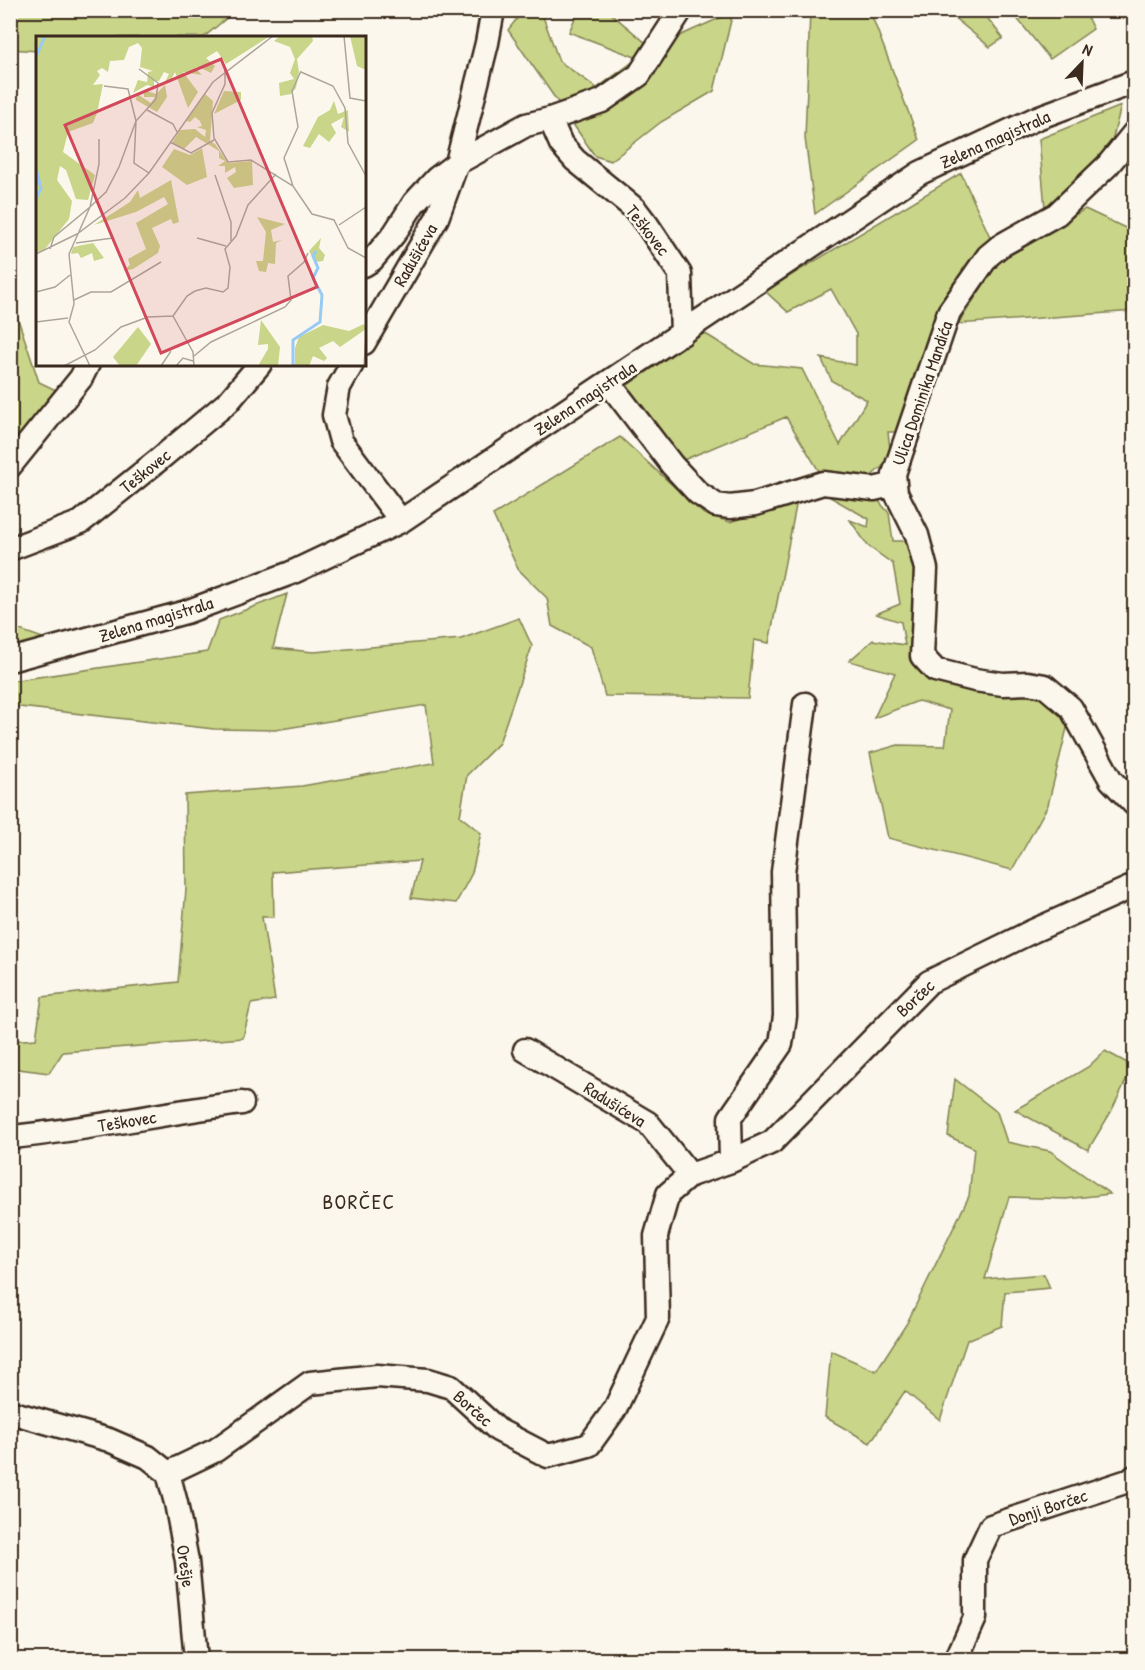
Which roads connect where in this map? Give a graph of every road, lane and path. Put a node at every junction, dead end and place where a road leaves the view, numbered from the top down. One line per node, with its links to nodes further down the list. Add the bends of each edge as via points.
1 (494, 10): 6 (street)
2 (681, 10): 4 (street, via 639,75 602,101)
3 (1134, 82): 8 (street, Zelena magistrala, via 1037,118 920,173)
4 (550, 119): 6 (street, via 526,125); 8 (street, Teškovec, via 561,144 575,160 635,208 680,274)
5 (1134, 133): 15 (street, Ulica Dominika Mandića, via 1108,165 1057,214 988,256 950,312 894,474)
6 (457, 163): 7 (street, via 414,203 394,234); 9 (street, Radušićeva, via 437,218)
7 (366, 264)
8 (682, 334): 13 (street, Zelena magistrala)
9 (366, 340)
10 (87, 366): 14 (street)
11 (258, 366): 17 (street, Teškovec, via 228,402 81,522)
12 (351, 366): 16 (street, via 339,387 334,415 341,441)
13 (609, 382): 15 (street, Ulica Dominika Mandića, via 672,465 698,493 716,505 755,504 823,483 874,489); 16 (street, Zelena magistrala)
14 (10, 466)
15 (895, 484): 20 (street, Ulica Dominika Mandića, via 917,535 926,569 922,656 935,670 975,680 1045,686 1071,708 1111,780)
16 (402, 521): 18 (street, Zelena magistrala, via 291,573 186,612)
17 (10, 549)
18 (10, 660)
19 (805, 704): 25 (street, via 783,872 785,1016 781,1044 730,1118)
20 (1134, 804)
21 (1134, 886): 25 (street, Borčec, via 929,982 772,1142)
22 (525, 1050): 26 (street, Radušićeva, via 648,1123)
23 (242, 1103): 24 (street, Teškovec)
24 (10, 1137)
25 (731, 1161): 26 (street, Borčec)
26 (690, 1175): 28 (street, Borčec, via 668,1194 656,1236 658,1318 615,1409 589,1445 548,1456 498,1430 451,1387 428,1380 377,1376 310,1383 216,1450)
27 (10, 1412): 28 (street, via 109,1440 148,1457)
28 (168, 1473): 30 (street, Orešje, via 187,1561)
29 (1134, 1477): 31 (street, Donji Borčec, via 991,1526 975,1560 975,1618)
30 (196, 1659)
31 (956, 1659)

